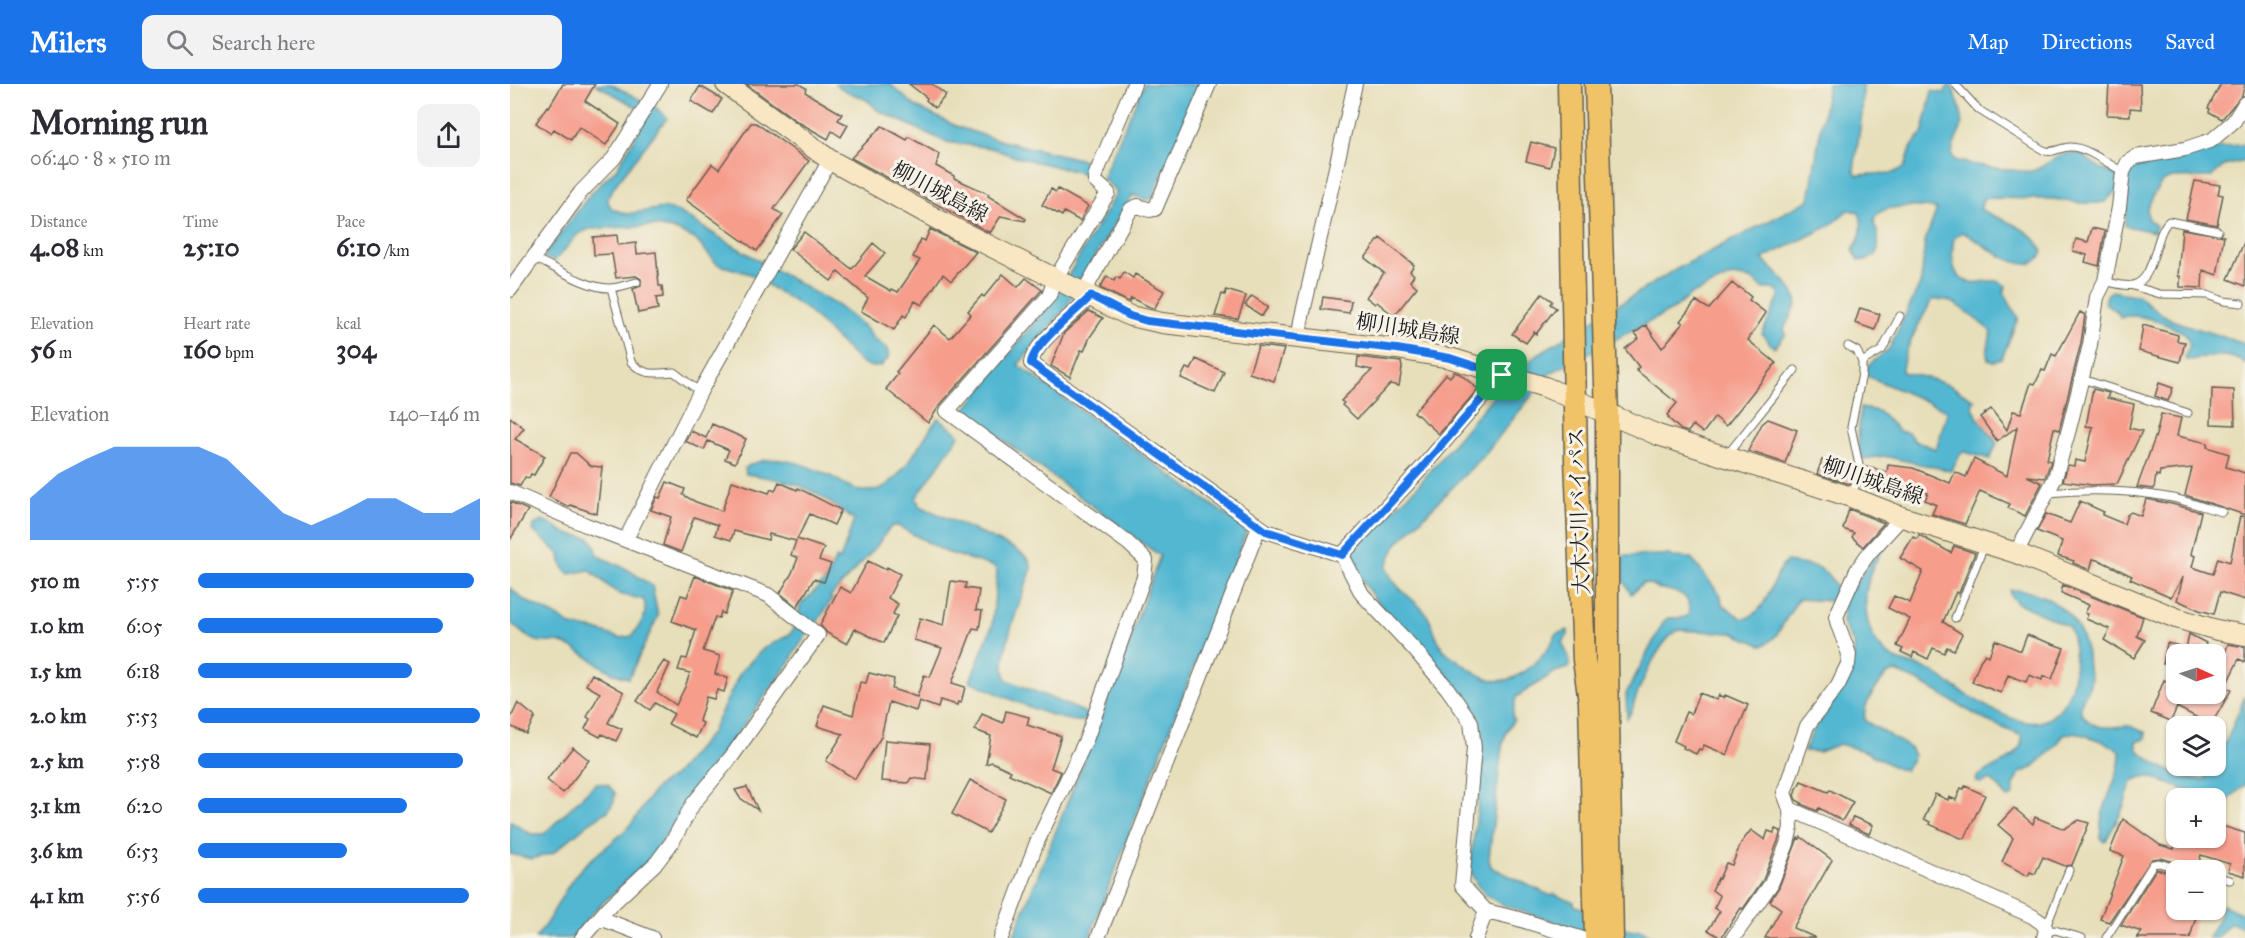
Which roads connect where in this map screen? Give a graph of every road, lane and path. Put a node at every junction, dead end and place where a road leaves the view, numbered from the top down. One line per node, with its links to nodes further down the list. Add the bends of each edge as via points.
1 (660, 84): 13 (street, via 614,158 581,192)
2 (726, 84): 10 (main road, 柳川城島線)
3 (1134, 84): 14 (street, via 1096,174 1095,181 1108,193)
4 (1209, 84): 20 (street, via 1155,209 1131,209)
5 (1355, 84): 23 (street)
6 (1569, 84): 30 (highway, 大木大川バイパス)
7 (1596, 84): 32 (highway, 大木大川バイパス)
8 (1956, 84): 11 (lane, via 1979,110 2043,150 2080,149)
9 (2245, 104): 11 (street, via 2234,121 2212,140 2136,157)
10 (830, 160): 14 (main road, 柳川城島線); 29 (street)
11 (2123, 172): 15 (street)
12 (2218, 231): 17 (lane, via 2169,221 2162,226 2150,268)
13 (534, 258): 18 (lane, via 588,284); 19 (street)
14 (1057, 280): 20 (main road, 柳川城島線); 57 (street, via 1048,296 947,411 1128,543 1146,560 1146,567 1086,740 1037,842)
15 (2105, 281): 17 (lane); 28 (street, via 2097,297)
16 (637, 282): 18 (lane)
17 (2133, 286): 21 (lane, via 2160,294 2207,295)
18 (611, 288): 29 (lane, via 631,362 648,374 674,372)
19 (510, 290)
20 (1084, 293): 23 (main road, 柳川城島線, via 1147,321); 39 (street, via 1032,356 1031,363)
21 (2241, 303)
22 (1900, 316): 25 (lane, via 1882,350)
23 (1299, 338): 27 (main road, 柳川城島線, via 1406,350)
24 (1848, 346): 25 (lane, via 1857,351)
25 (1862, 362): 36 (lane, via 1851,427 1860,470)
26 (1795, 370): 33 (lane)
27 (1506, 375): 30 (main road, 柳川城島線); 43 (street)
28 (2081, 379): 31 (lane); 35 (street, via 2055,477)
29 (700, 392): 40 (street)
30 (1574, 399): 32 (main road, 柳川城島線); 53 (highway, 大木大川バイパス, via 1584,660)
31 (2188, 413)
32 (1607, 414): 33 (main road, 柳川城島線); 53 (highway, 大木大川バイパス)
33 (1726, 457): 36 (main road, 柳川城島線)
34 (510, 492): 40 (street)
35 (2046, 493): 37 (lane, via 2084,490 2151,494); 42 (street)
36 (1851, 497): 38 (main road, 柳川城島線)
37 (2222, 512)
38 (1902, 517): 41 (main road, 柳川城島線); 46 (street, via 1857,570 1836,617 1849,654 1848,664 1838,685 1807,726 1784,793)
39 (1259, 526): 43 (street); 58 (street)
40 (626, 539): 52 (street, via 768,595 818,635 693,804 657,862)
41 (1985, 543): 42 (main road, 柳川城島線); 44 (lane)
42 (2016, 553): 45 (main road, 柳川城島線, via 2176,618)
43 (1342, 555): 51 (street, via 1362,594 1414,649 1471,722 1474,748 1462,885)
44 (1955, 618)
45 (2245, 635)
46 (1790, 809): 54 (street, via 2032,916); 62 (street, via 1791,827 1771,884)
47 (2166, 865): 64 (lane, via 2153,864)
48 (2069, 870): 54 (lane)
49 (2226, 879): 50 (lane)
50 (2230, 880)
51 (1486, 911): 59 (street); 60 (street)
52 (600, 918): 55 (street); 56 (street)
53 (1607, 921): 61 (highway, 大木大川バイパス)
54 (2044, 932): 63 (lane, via 2055,930)
55 (582, 938)
56 (652, 938)
57 (1001, 938)
58 (1098, 938)
59 (1476, 938)
60 (1580, 938)
61 (1596, 938)
62 (1733, 938)
63 (2082, 938)
64 (2106, 938)

